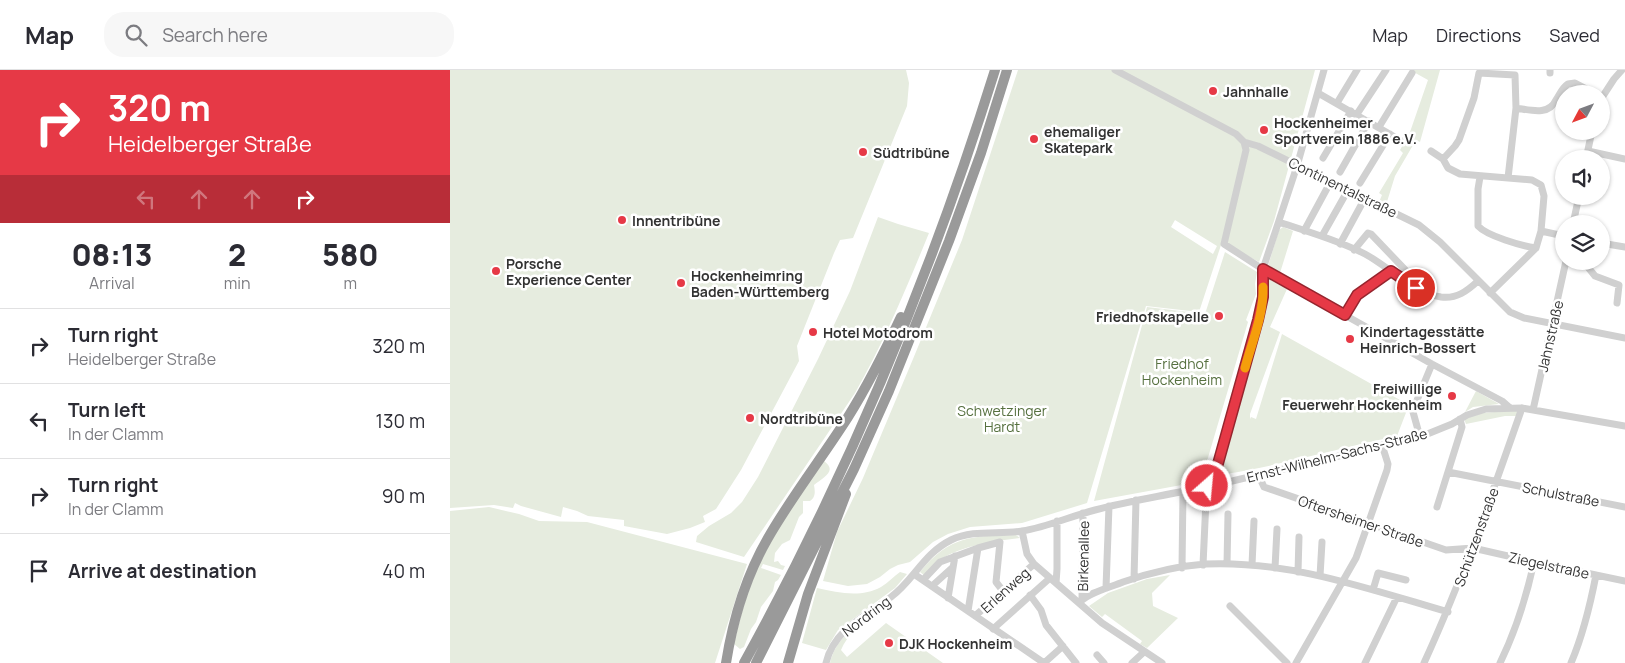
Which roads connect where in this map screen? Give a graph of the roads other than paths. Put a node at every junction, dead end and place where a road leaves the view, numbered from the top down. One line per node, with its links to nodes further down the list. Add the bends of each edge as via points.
1 (995, 70): 47 (highway)
2 (1007, 70): 63 (highway, via 941,264)
3 (1115, 70): 19 (street, Continentalstraße, via 1236,134)
4 (1324, 70): 10 (street)
5 (1357, 70): 11 (street)
6 (1386, 70): 14 (street)
7 (1622, 70): 9 (street)
8 (1412, 73): 16 (street)
9 (1609, 85)
10 (1318, 94): 11 (street); 25 (street)
11 (1337, 103): 14 (street)
12 (1555, 103): 13 (street, via 1543,111)
13 (1516, 108): 23 (street, via 1515,75 1479,73 1459,140); 28 (street)
14 (1354, 113): 15 (street); 22 (street)
15 (1369, 121): 16 (street); 26 (street)
16 (1379, 127): 17 (street)
17 (1390, 134): 18 (street); 30 (street)
18 (1400, 140)
19 (1244, 142): 25 (street, Continentalstraße); 43 (street, via 1246,150 1224,244)
20 (1431, 152): 23 (street)
21 (1610, 157): 24 (street)
22 (1323, 158)
23 (1443, 159): 27 (street, via 1448,168 1460,174)
24 (1625, 159)
25 (1297, 166): 29 (street, Continentalstraße); 33 (street)
26 (1340, 172)
27 (1480, 177): 28 (street); 41 (street, via 1478,226 1521,246)
28 (1508, 178): 35 (street, via 1532,180 1540,185 1544,196)
29 (1330, 181): 31 (street, Continentalstraße); 34 (street)
30 (1360, 182)
31 (1348, 190): 32 (street, Continentalstraße); 37 (street)
32 (1365, 198): 38 (street); 48 (street, Continentalstraße, via 1420,225)
33 (1279, 222): 34 (street); 43 (street)
34 (1304, 231): 37 (street)
35 (1541, 231): 36 (street); 41 (street)
36 (1555, 234)
37 (1322, 236): 38 (street)
38 (1340, 244): 42 (street)
39 (1610, 244): 40 (street)
40 (1625, 247)
41 (1536, 248): 50 (street)
42 (1354, 250): 46 (street); 49 (street, via 1368,233 1371,234 1413,278)
43 (1263, 269): 52 (street); 66 (street, via 1263,297 1258,320)
44 (1564, 270): 53 (street, Jahnstraße)
45 (1590, 270): 51 (street, via 1595,276 1618,285)
46 (1391, 271): 49 (street); 52 (street, via 1357,295)
47 (922, 279): 98 (highway, via 894,352); 121 (highway, via 860,397 776,524 755,564 737,613)
48 (1478, 281): 49 (street, via 1466,292 1452,297 1436,296); 50 (street, Continentalstraße)
49 (1416, 288)
50 (1490, 293): 53 (street, Continentalstraße, via 1510,312)
51 (1617, 303)
52 (1345, 315): 55 (street)
53 (1553, 325): 54 (street, Continentalstraße); 58 (street, Jahnstraße)
54 (1625, 338)
55 (1432, 364): 56 (street, via 1494,396); 61 (street, via 1413,412)
56 (1510, 408): 57 (street, Ernst-Wilhelm-Sachs-Straße); 59 (street, Ernst-Wilhelm-Sachs-Straße, via 1476,411)
57 (1522, 408): 58 (street, Ernst-Wilhelm-Sachs-Straße); 67 (street, Schützenstraße)
58 (1533, 410): 60 (street, Ernst-Wilhelm-Sachs-Straße)
59 (1460, 419): 61 (street, Ernst-Wilhelm-Sachs-Straße); 64 (street, via 1462,427)
60 (1625, 426)
61 (1420, 437): 62 (street, Ernst-Wilhelm-Sachs-Straße)
62 (1382, 445): 65 (street, Ernst-Wilhelm-Sachs-Straße); 78 (street, via 1388,467)
63 (854, 469): 98 (highway); 124 (highway, via 812,582)
64 (1448, 472): 67 (street, Schulstraße); 72 (street)
65 (1258, 474): 66 (street, Ernst-Wilhelm-Sachs-Straße, via 1228,482); 78 (street, Oftersheimer Straße, via 1264,486)
66 (1214, 478): 68 (street)
67 (1496, 482): 73 (street, Schulstraße); 84 (street, Schützenstraße)
68 (1207, 486): 69 (street); 88 (street, via 1210,493 1201,497 1206,500)
69 (1183, 491): 70 (street); 92 (street)
70 (1136, 500): 71 (street); 100 (street)
71 (1109, 506): 74 (street); 106 (street, Birkenallee)
72 (1437, 507)
73 (1625, 507)
74 (1083, 513): 76 (street); 112 (street, Birkenallee)
75 (1228, 514): 89 (street)
76 (1057, 521): 80 (street); 101 (street, Birkenallee, via 1057,569)
77 (1254, 521): 90 (street)
78 (1369, 524): 84 (street, Oftersheimer Straße, via 1446,550); 104 (street)
79 (1277, 529): 93 (street)
80 (1022, 531): 87 (street, Birkenallee); 95 (street, via 973,534 953,539 935,550)
81 (1300, 537): 94 (street)
82 (1322, 542): 96 (street)
83 (978, 548): 85 (street); 108 (street, via 1000,542 996,582); 114 (street)
84 (1473, 548): 86 (street, Ziegelstraße); 115 (street, Schützenstraße)
85 (955, 556): 91 (street); 99 (street, via 940,562)
86 (1534, 562): 97 (street, Ziegelstraße); 135 (street, via 1526,597)
87 (1034, 564): 101 (street, Birkenallee); 108 (street, Erlenweg)
88 (1203, 564): 89 (street, Birkenallee); 92 (street, Birkenallee)
89 (1227, 564): 90 (street, Birkenallee)
90 (1252, 565): 93 (street, Birkenallee)
91 (954, 567): 105 (street); 111 (street)
92 (1182, 568): 100 (street, Birkenallee)
93 (1275, 568): 94 (street, Birkenallee)
94 (1298, 572): 96 (street, Birkenallee)
95 (914, 574): 99 (street); 125 (street, Nordring, via 892,597 842,632)
96 (1320, 576): 104 (street, Birkenallee)
97 (1596, 576): 103 (street, Ziegelstraße); 136 (street, via 1588,615)
98 (795, 577): 122 (highway); 123 (highway)
99 (925, 577): 105 (street)
100 (1134, 579): 106 (street, Birkenallee)
101 (1053, 580): 109 (street); 112 (street, Birkenallee)
102 (1406, 580): 107 (street, via 1378,573)
103 (1625, 581)
104 (1344, 582): 107 (street, Birkenallee); 132 (street)
105 (932, 586): 111 (street)
106 (1106, 588): 112 (street, Birkenallee)
107 (1373, 590): 110 (street, Birkenallee)
108 (1003, 591): 116 (street, Erlenweg)
109 (1030, 595): 117 (street); 118 (street, via 1041,610 1046,625)
110 (1397, 597): 115 (street, Birkenallee); 133 (street)
111 (948, 598): 114 (street)
112 (1080, 601): 119 (street, via 1102,622)
113 (1230, 606): 131 (street)
114 (968, 611): 116 (street)
115 (1448, 612): 134 (street, Schützenstraße)
116 (975, 616): 117 (street)
117 (993, 629): 126 (street)
118 (1063, 646): 126 (street); 127 (street)
119 (1144, 652): 129 (street); 130 (street)
120 (1097, 655): 128 (street)
121 (726, 663)
122 (744, 663)
123 (756, 663)
124 (788, 663)
125 (826, 663)
126 (1044, 663)
127 (1076, 663)
128 (1104, 663)
129 (1132, 663)
130 (1162, 663)
131 (1287, 663)
132 (1296, 663)
133 (1365, 663)
134 (1424, 663)
135 (1500, 663)
136 (1571, 663)

